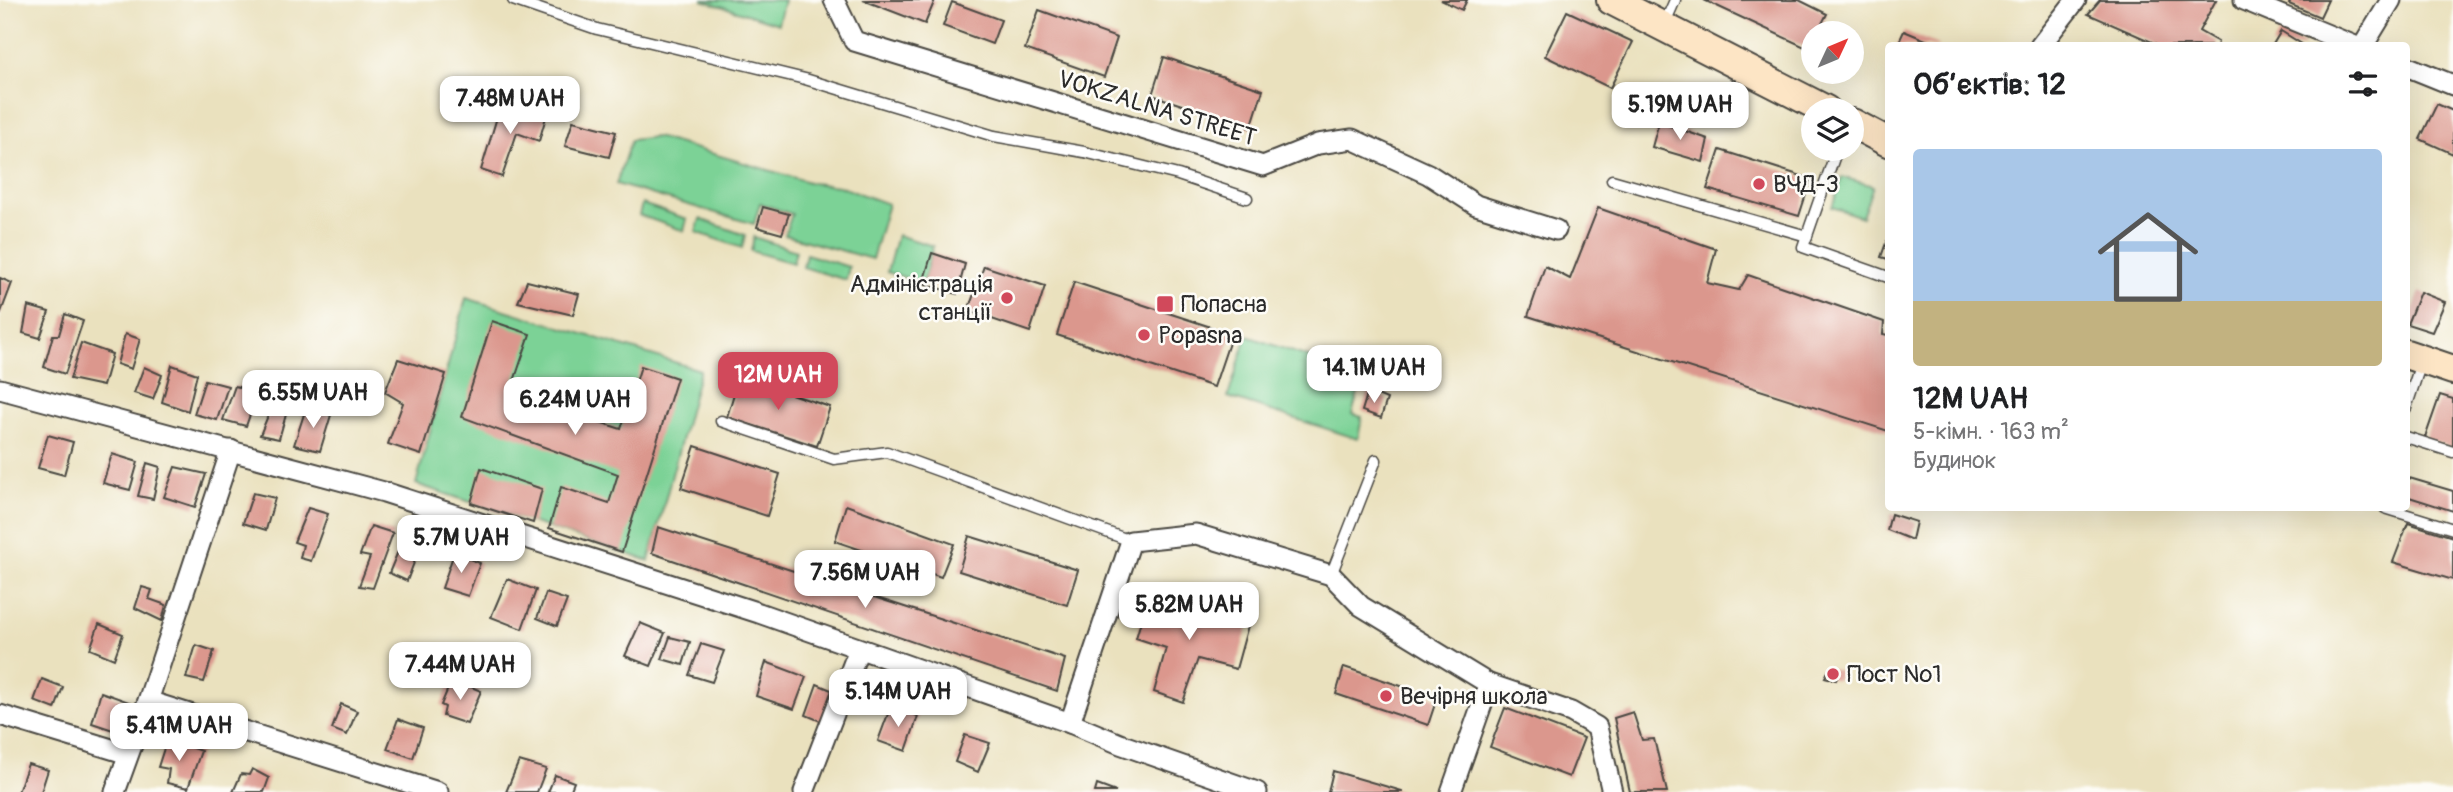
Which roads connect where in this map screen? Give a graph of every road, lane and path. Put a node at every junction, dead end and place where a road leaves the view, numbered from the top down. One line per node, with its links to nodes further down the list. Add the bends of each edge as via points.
1 (513, 0): 19 (lane, via 597,29 805,79 994,136 1178,175)
2 (834, 0): 20 (street, VOKZALNA STREET, via 854,41 1263,166 1318,144 1352,139 1428,174 1476,205)
3 (1611, 0): 8 (street)
4 (1675, 0): 8 (lane)
5 (2076, 0): 9 (street)
6 (2244, 0): 10 (street)
7 (2391, 0): 11 (street)
8 (1664, 27): 14 (street)
9 (2043, 42)
10 (2345, 42)
11 (2365, 42)
12 (2410, 68): 13 (street)
13 (2453, 85)
14 (1803, 98)
15 (1864, 129): 16 (street)
16 (1885, 140)
17 (1833, 161): 21 (lane)
18 (1612, 180): 21 (lane)
19 (1247, 198)
20 (1556, 230)
21 (1807, 236): 22 (lane, via 1803,247)
22 (1885, 276)
23 (2414, 357): 24 (street); 25 (lane)
24 (2453, 370)
25 (2410, 382)
26 (0, 389): 29 (street)
27 (721, 421): 34 (lane, via 834,459 887,452)
28 (2410, 438): 30 (lane)
29 (231, 450): 36 (street, via 397,496 759,612); 38 (street)
30 (2453, 452)
31 (1376, 460): 35 (lane)
32 (2395, 511): 33 (lane)
33 (2453, 529)
34 (1130, 541): 35 (street, via 1196,534); 40 (street)
35 (1331, 575): 37 (street, via 1361,606)
36 (859, 649): 40 (street); 44 (street)
37 (1489, 684): 46 (street); 47 (street, via 1571,712 1597,727)
38 (148, 701): 41 (street); 43 (street)
39 (0, 715): 41 (street)
40 (1070, 723): 45 (street)
41 (128, 754): 42 (street)
42 (114, 792)
43 (438, 792)
44 (804, 792)
45 (1257, 792)
46 (1451, 792)
47 (1612, 792)

